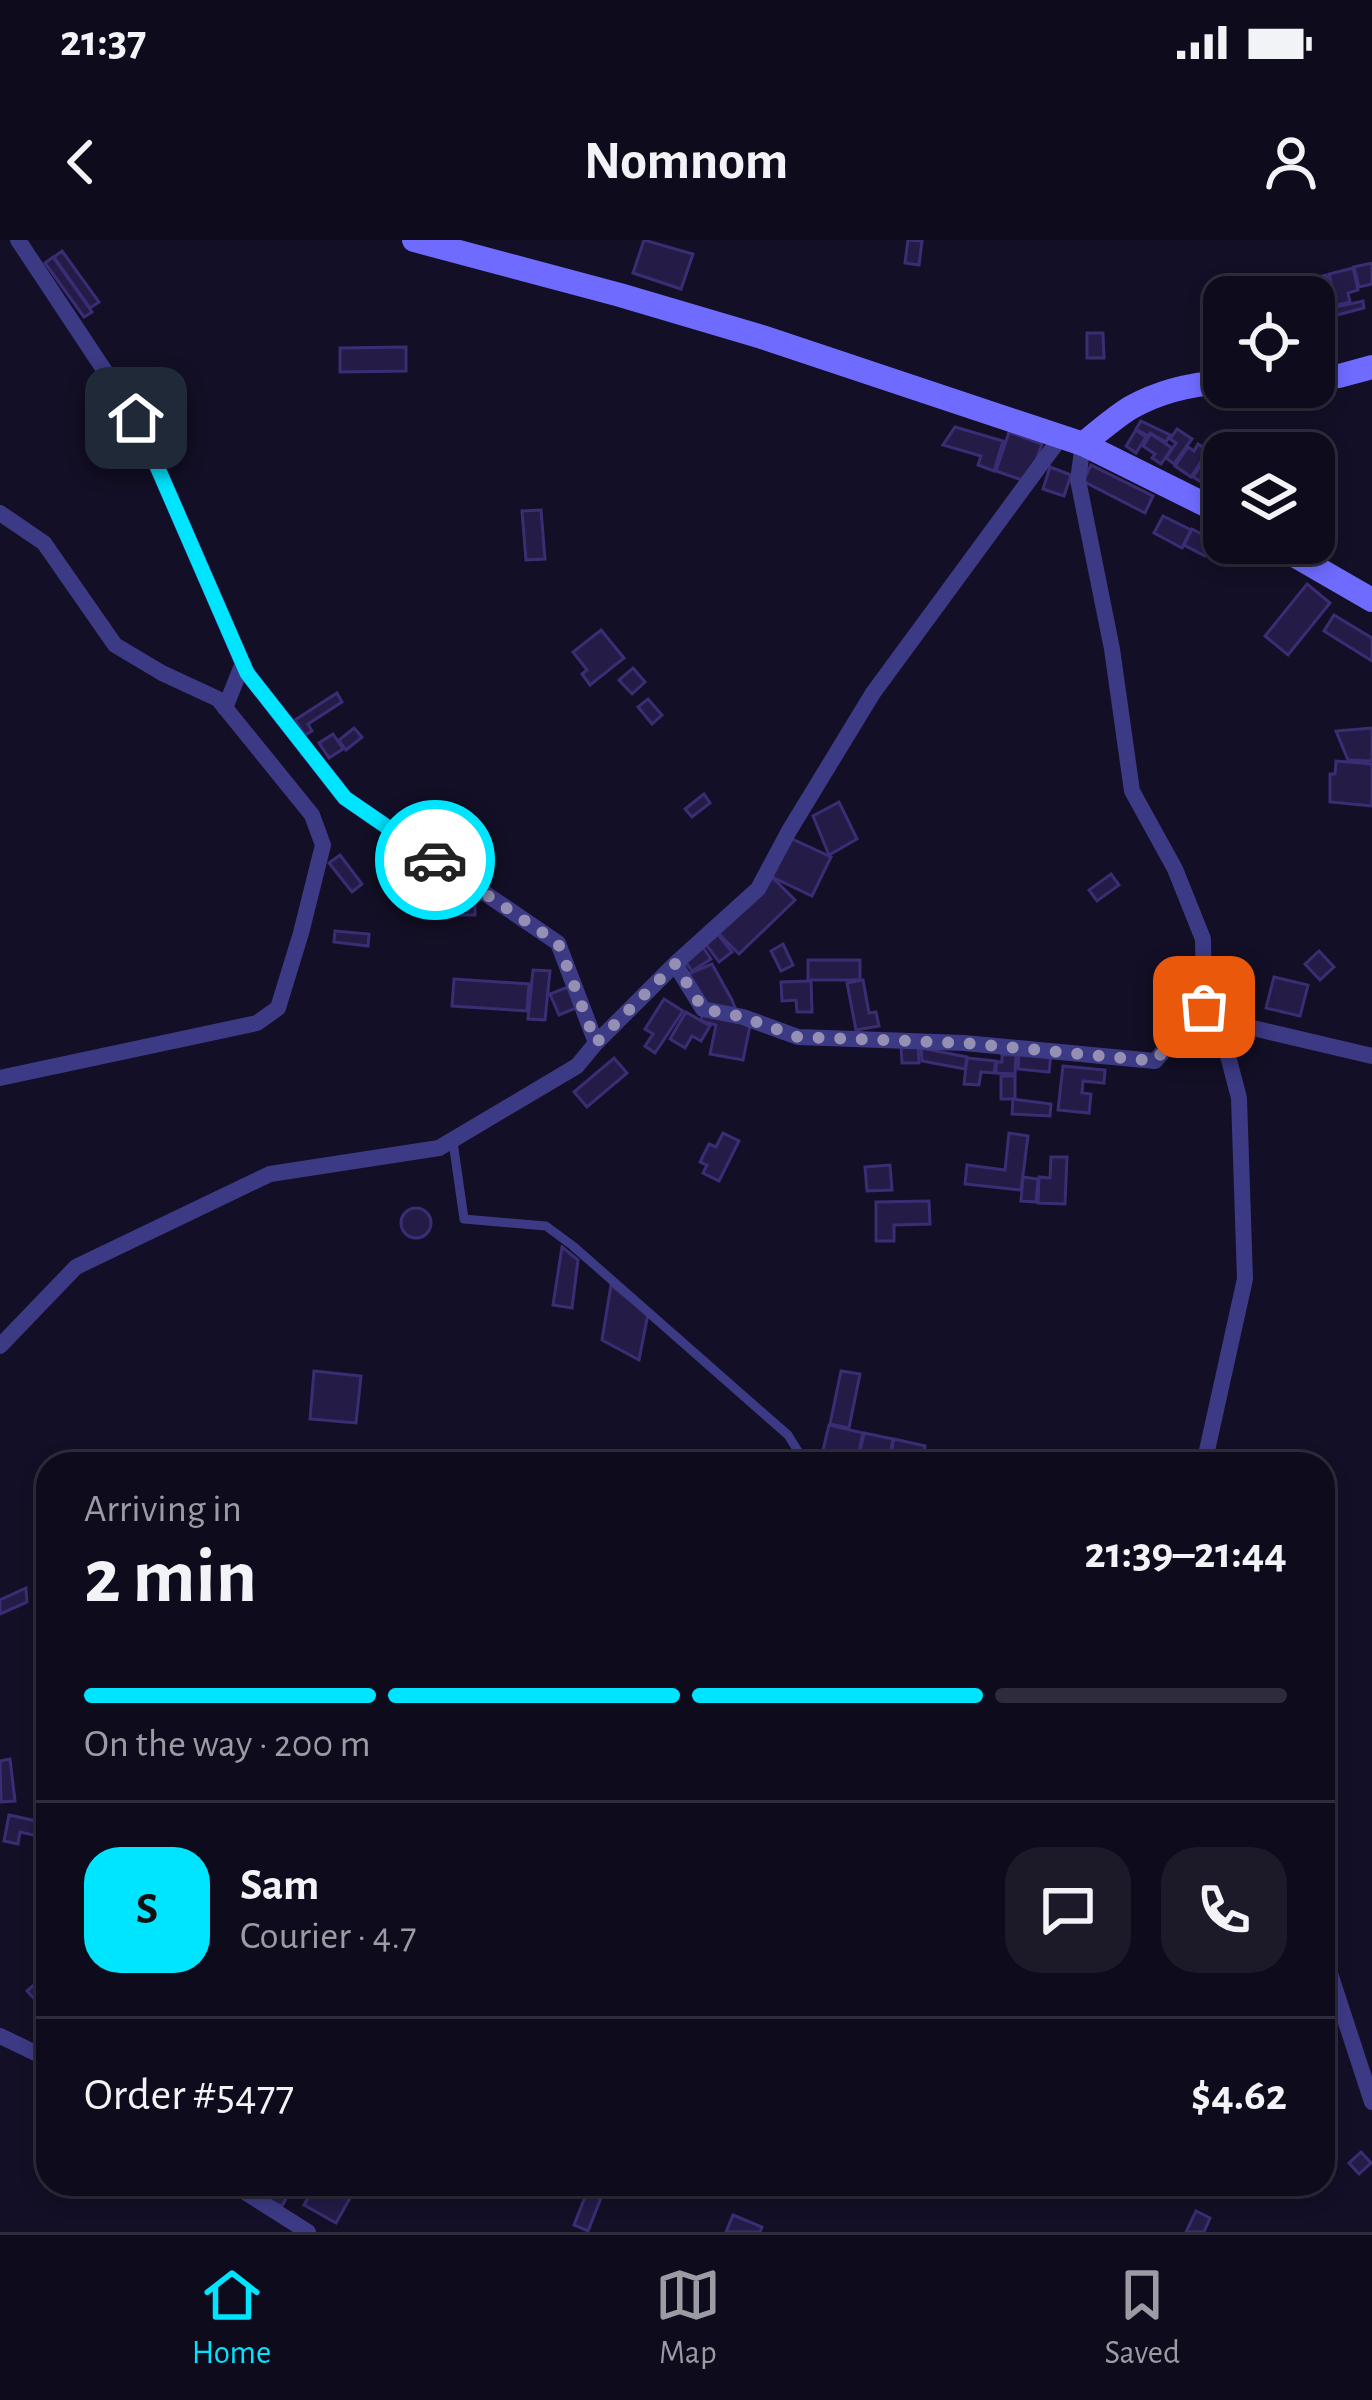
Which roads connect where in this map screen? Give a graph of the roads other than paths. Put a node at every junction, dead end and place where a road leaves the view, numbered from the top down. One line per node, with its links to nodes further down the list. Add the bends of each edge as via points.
1 (18, 240): 11 (street, via 136,418)
2 (414, 240): 6 (main road, via 761,337)
3 (1372, 367): 4 (main road)
4 (1335, 376)
5 (1203, 383): 6 (main road, via 1130,408)
6 (1072, 441): 7 (main road); 13 (street, via 873,693 758,889); 14 (street, via 1132,791 1203,939 1204,1007)
7 (1203, 504)
8 (0, 513): 12 (street, via 44,543 115,645)
9 (1309, 564): 10 (main road)
10 (1372, 601)
11 (243, 663): 12 (street); 15 (street, via 345,798 558,943)
12 (225, 708): 17 (street, via 311,814 323,845 278,1008 257,1023)
13 (675, 964): 14 (street, via 703,1009 798,1037 1155,1061 1192,1017); 15 (street)
14 (1214, 1022): 16 (street); 21 (street, via 1239,1098 1245,1280)
15 (596, 1043): 18 (street, via 577,1066)
16 (1372, 1056)
17 (0, 1078)
18 (453, 1142): 19 (street, via 270,1174 76,1267); 20 (lane, via 464,1219 546,1226)
19 (0, 1346)
20 (799, 1452)
21 (1207, 1452)
22 (1335, 1989): 25 (street)
23 (0, 2036): 24 (street)
24 (36, 2053)
25 (1372, 2102)
26 (251, 2196): 27 (street)
27 (308, 2232)

